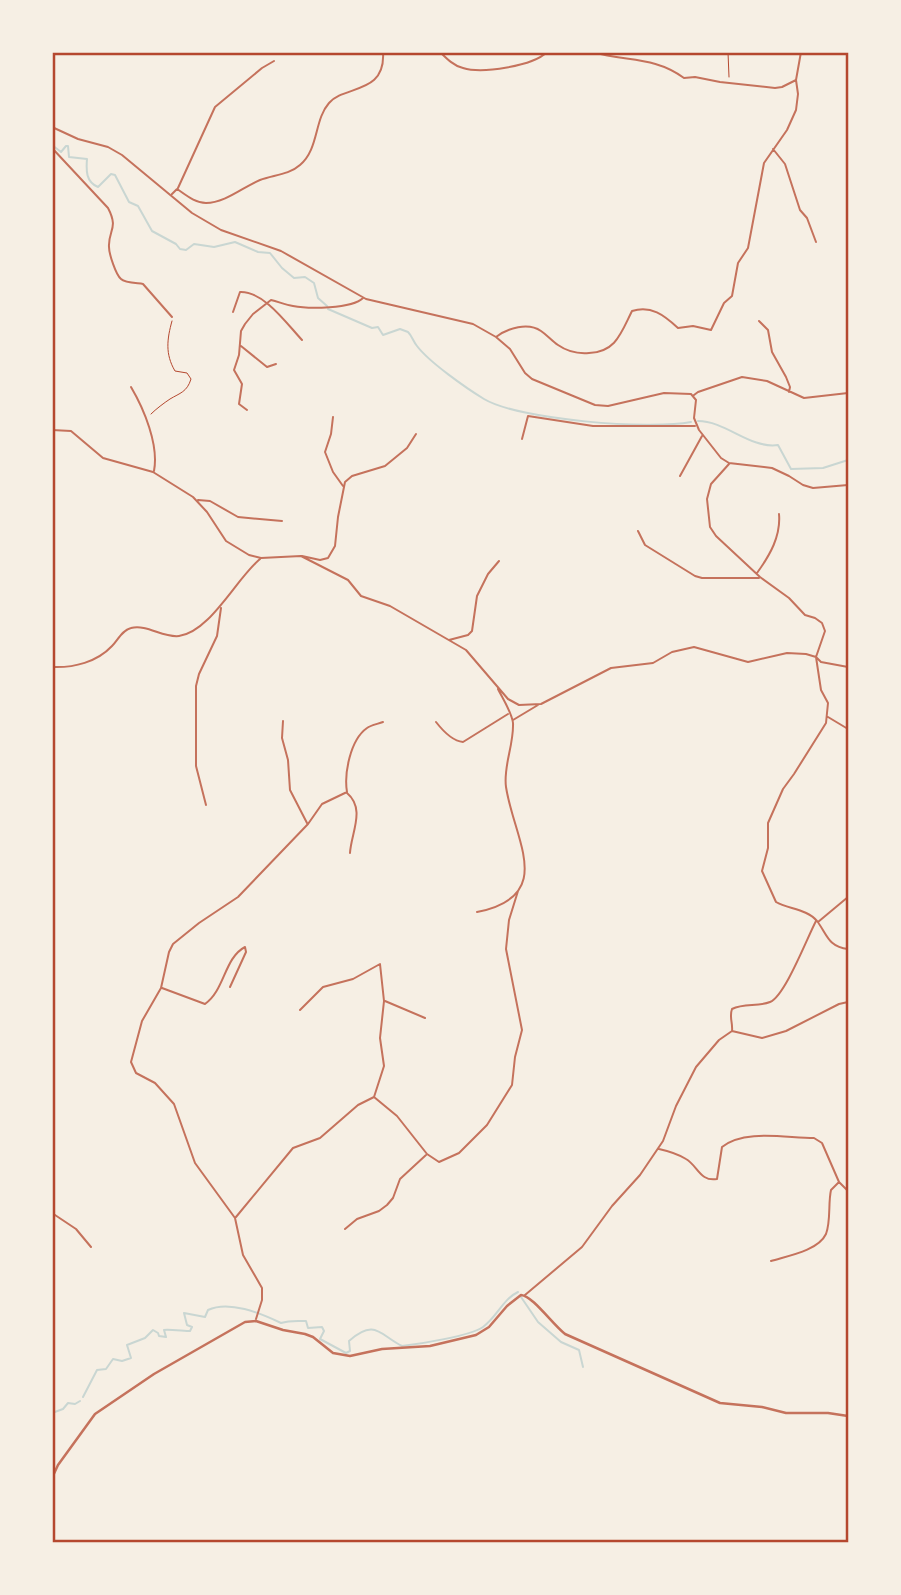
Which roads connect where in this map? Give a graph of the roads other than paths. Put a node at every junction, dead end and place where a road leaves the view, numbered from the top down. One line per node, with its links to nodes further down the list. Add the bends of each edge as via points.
1 (383, 52): 11 (street, via 375,78 328,104 314,144 300,166 214,202 196,201)
2 (440, 52): 3 (street, via 453,64 476,70 531,63)
3 (547, 52)
4 (593, 52): 7 (street, via 653,62 684,78 782,88)
5 (801, 52): 7 (street)
6 (274, 61): 11 (street, via 215,107)
7 (796, 80): 10 (street, via 796,110)
8 (52, 127): 12 (street, via 122,155)
9 (52, 148): 17 (street, via 113,217 109,246 119,278 143,284)
10 (773, 148): 13 (street, via 785,164); 19 (street, via 764,163 748,248 738,263 732,296 711,330 678,328 660,312 640,308 632,311 619,338 603,352 575,354 531,327 521,326)
11 (177, 189): 12 (street)
12 (171, 195): 14 (street, via 220,230 281,251)
13 (816, 242)
14 (364, 298): 15 (street, via 320,308); 19 (street, via 473,324)
15 (266, 303): 16 (street, via 240,292); 20 (street); 21 (street, via 246,324)
16 (233, 312)
17 (172, 317)
18 (759, 321): 24 (street, via 768,330)
19 (496, 337): 26 (street, via 532,379 595,405 664,393)
20 (302, 340)
21 (240, 345): 22 (street, via 267,367); 27 (street, via 234,370 242,384 239,404)
22 (276, 364)
23 (131, 387): 35 (street, via 146,415 156,461)
24 (789, 393): 25 (street, via 804,398); 26 (street, via 767,381 742,377)
25 (849, 393)
26 (694, 396): 29 (street)
27 (247, 410)
28 (333, 417): 38 (street, via 325,452)
29 (696, 424): 32 (street); 33 (street, via 593,426 528,416)
30 (52, 430): 35 (street, via 71,431 103,458)
31 (416, 434): 38 (street, via 407,448 384,466 352,476)
32 (703, 436): 34 (street); 36 (street)
33 (523, 439)
34 (729, 463): 37 (street, via 772,468 813,488); 46 (street, via 711,484 707,499 710,527)
35 (153, 472): 39 (street)
36 (680, 476)
37 (849, 485)
38 (344, 486): 43 (street, via 332,553 325,560)
39 (197, 500): 41 (street, via 210,501 238,517); 44 (street, via 226,541)
40 (779, 514): 46 (street, via 779,532)
41 (282, 521)
42 (638, 531): 47 (street, via 645,545 702,578)
43 (300, 556): 44 (street); 49 (street, via 348,580 361,596 390,606)
44 (261, 558): 48 (street, via 246,570)
45 (499, 561): 49 (street, via 477,596 472,631)
46 (757, 573): 47 (street)
47 (760, 577): 50 (street, via 805,615 822,623 825,631)
48 (221, 607): 51 (street, via 180,636 131,628 100,657); 63 (street, via 217,636 199,674 196,697 196,765)
49 (448, 640): 53 (street, via 470,653)
50 (816, 657): 52 (street); 54 (street, via 788,653 748,662 694,647 682,649 653,663 611,668); 56 (street)
51 (52, 667)
52 (849, 667)
53 (495, 684): 54 (street, via 514,703); 55 (street)
54 (541, 704): 58 (street)
55 (509, 714): 58 (street); 60 (street, via 463,742)
56 (828, 716): 61 (street); 69 (street, via 774,807 762,871 776,902)
57 (283, 721): 64 (street, via 290,790)
58 (513, 721): 66 (street, via 506,787 526,860)
59 (383, 722): 62 (street, via 365,729 355,745 346,772)
60 (436, 722)
61 (849, 729)
62 (347, 792): 64 (street, via 322,804); 65 (street, via 357,810)
63 (206, 805)
64 (308, 824): 72 (street, via 238,897 173,944)
65 (349, 853)
66 (518, 891): 68 (street, via 497,908); 80 (street, via 506,949 522,1030 512,1085 487,1125 459,1153 439,1162)
67 (849, 897): 69 (street)
68 (477, 912)
69 (817, 921): 70 (street, via 831,942); 77 (street, via 777,999 732,1009)
70 (849, 949)
71 (230, 987): 72 (street, via 245,947 205,1004)
72 (161, 988): 84 (street, via 142,1021 132,1068 155,1083 173,1104 195,1163)
73 (384, 1001): 75 (street, via 380,964 353,979 323,987); 76 (street); 78 (street, via 380,1038 384,1066)
74 (849, 1002): 77 (street, via 762,1038)
75 (300, 1010)
76 (425, 1018)
77 (732, 1031): 79 (street, via 713,1046 692,1074)
78 (374, 1097): 80 (street, via 399,1118); 84 (street, via 320,1138 293,1148)
79 (658, 1148): 81 (street, via 689,1160 707,1179 714,1180 722,1147 731,1140 814,1138 822,1143); 88 (street, via 582,1247)
80 (427, 1154): 85 (street, via 400,1179 387,1205)
81 (839, 1182): 82 (street); 87 (street, via 831,1190 822,1239)
82 (849, 1191)
83 (52, 1213): 86 (street)
84 (235, 1217): 89 (street, via 243,1255 262,1289)
85 (345, 1229)
86 (92, 1247)
87 (771, 1261)
88 (525, 1295): 89 (street, via 513,1299 489,1327 475,1335 350,1356 333,1353 305,1334); 90 (street, via 565,1334 720,1403)
89 (256, 1321): 91 (street, via 238,1325 95,1414)
90 (849, 1416)
91 (52, 1478)

